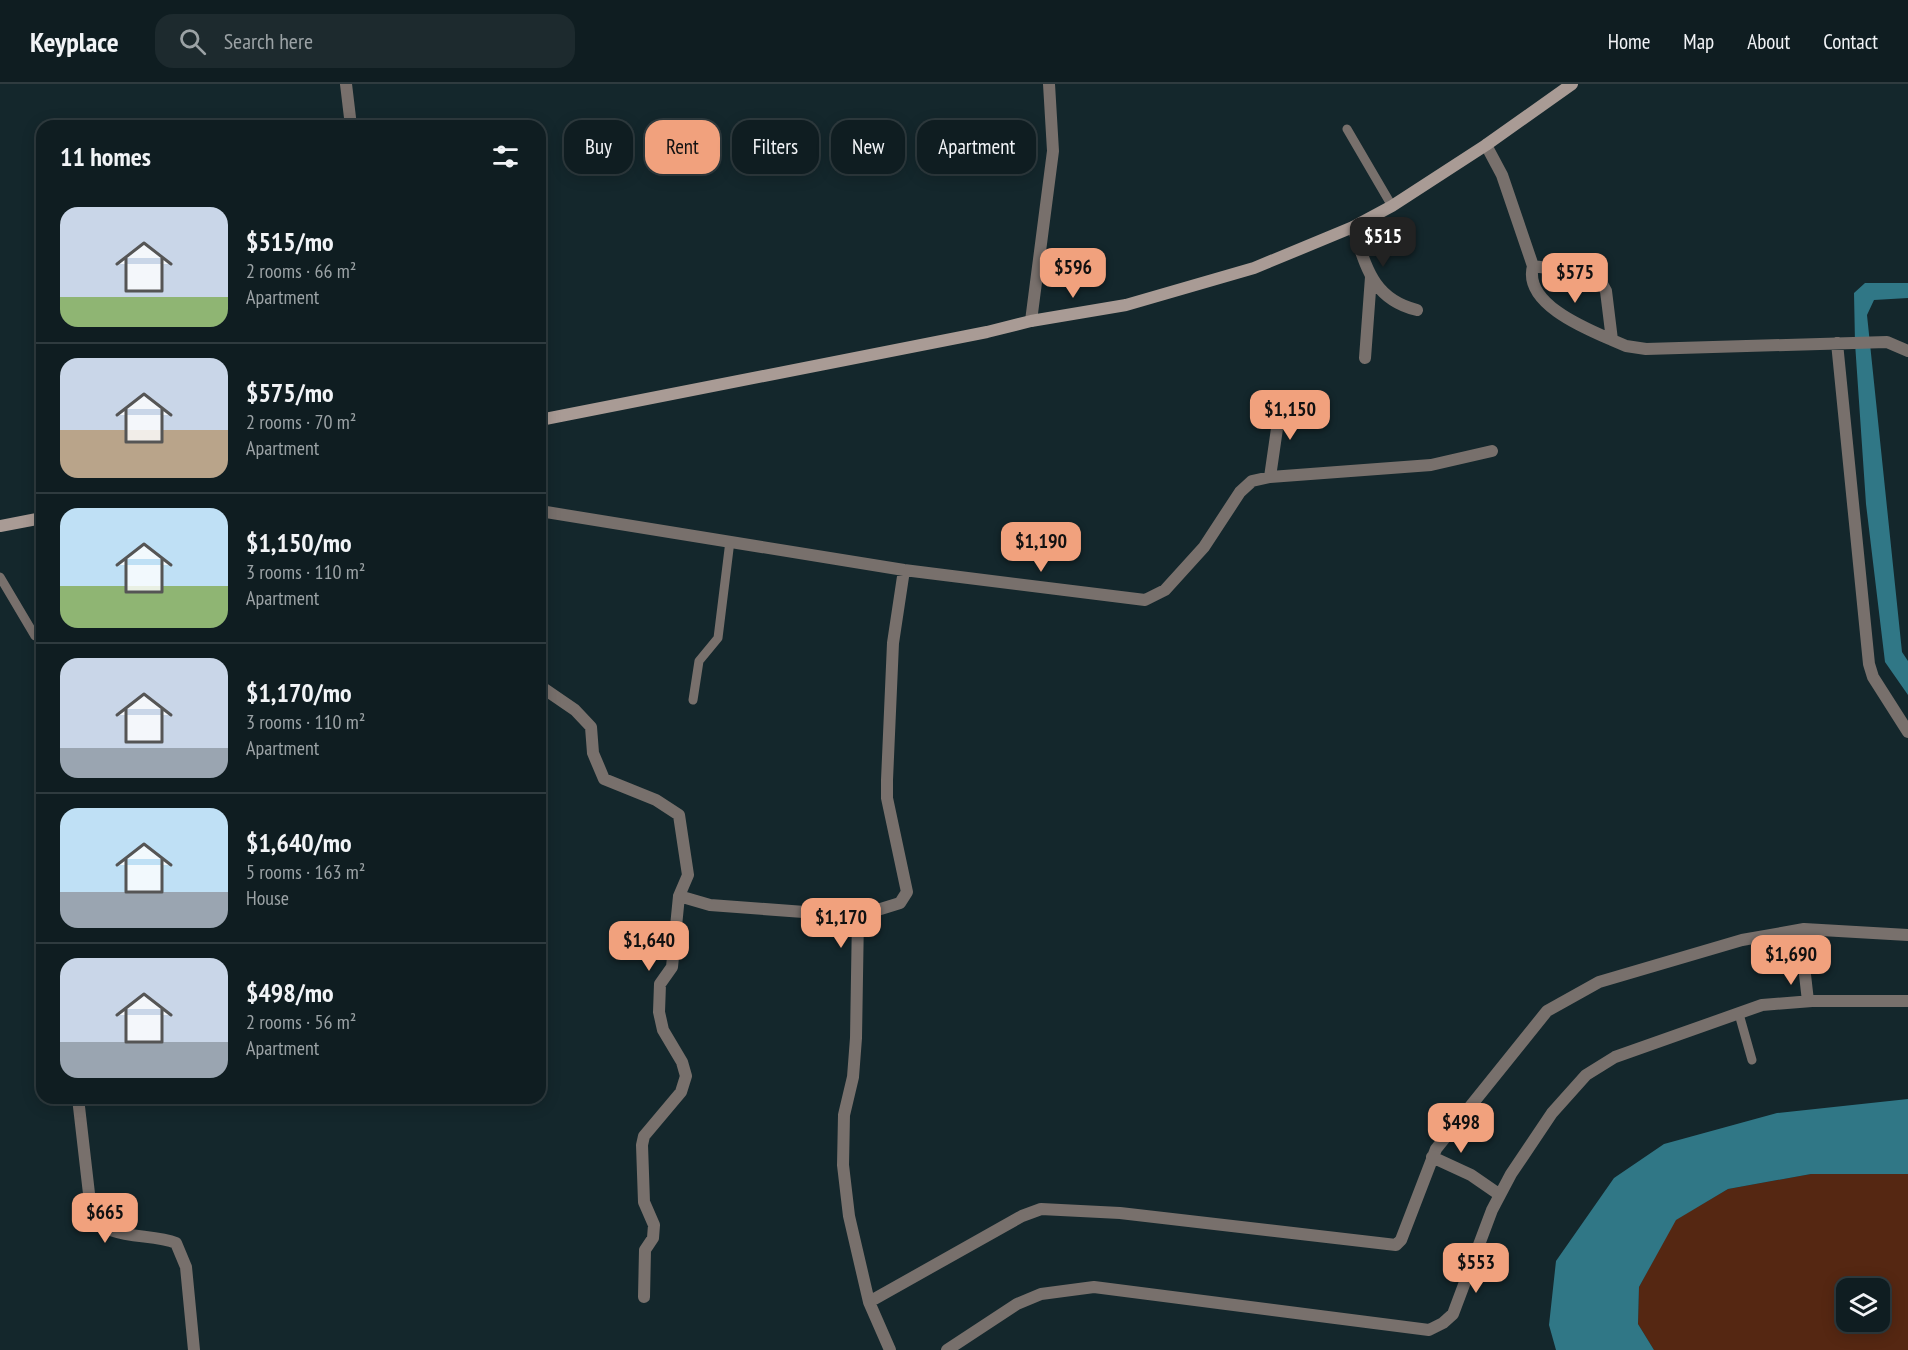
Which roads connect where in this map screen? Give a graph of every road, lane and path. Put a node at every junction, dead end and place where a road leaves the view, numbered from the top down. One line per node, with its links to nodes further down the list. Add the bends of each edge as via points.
1 (346, 84): 4 (street)
2 (1049, 84): 12 (street, via 1053,151)
3 (1572, 84): 6 (main road)
4 (350, 120)
5 (1347, 129): 7 (lane)
6 (1486, 146): 7 (main road); 9 (street, via 1502,176)
7 (1392, 206): 8 (main road)
8 (1353, 227): 10 (street); 12 (main road, via 1254,268 1126,305)
9 (1533, 266): 13 (street, via 1533,287 1542,298 1583,327); 13 (street, via 1597,275 1606,291)
10 (1371, 277): 11 (street, via 1393,301); 16 (street)
11 (1417, 310)
12 (1031, 321): 18 (main road)
13 (1612, 340): 14 (street, via 1646,349)
14 (1842, 343): 15 (street, via 1887,342); 30 (street, via 1869,664)
15 (1908, 351)
16 (1365, 358)
17 (1281, 401): 20 (street)
18 (546, 419)
19 (1492, 451): 20 (street, via 1431,465)
20 (1270, 477): 25 (street, via 1252,481 1240,492 1204,547 1166,590 1145,600)
21 (546, 513): 24 (street)
22 (36, 519): 23 (main road)
23 (0, 526)
24 (730, 541): 25 (street); 29 (lane, via 718,638 699,662)
25 (904, 570): 32 (street, via 893,643 886,780 907,892 900,903)
26 (0, 577): 27 (lane)
27 (35, 636)
28 (546, 690): 31 (street, via 575,710 591,727 593,753 604,779 656,800 679,815 688,875)
29 (693, 699)
30 (1908, 732)
31 (679, 896): 32 (street, via 710,905); 42 (street, via 672,967 660,984 659,1005 663,1030 686,1076 681,1092 644,1136 642,1145 644,1202 654,1225 653,1238 645,1250)
32 (858, 916): 43 (street, via 856,1038 853,1077 844,1115 843,1165 849,1216)
33 (1804, 934): 34 (street); 35 (street); 40 (street, via 1742,940 1648,965 1599,982 1547,1011 1501,1065)
34 (1908, 934)
35 (1808, 1001): 36 (street); 37 (street, via 1762,1005)
36 (1908, 1001)
37 (1739, 1014): 38 (lane); 41 (street, via 1616,1057 1586,1075 1529,1143)
38 (1752, 1060)
39 (79, 1104): 44 (street, via 95,1220 110,1230 176,1243 186,1267)
40 (1436, 1159): 41 (street); 43 (street, via 1396,1245 1120,1213 1041,1209)
41 (1500, 1195): 46 (street, via 1453,1314 1429,1330 1094,1287 1041,1294 1017,1304)
42 (644, 1297)
43 (869, 1302): 45 (street)
44 (194, 1350)
45 (890, 1350)
46 (947, 1350)

